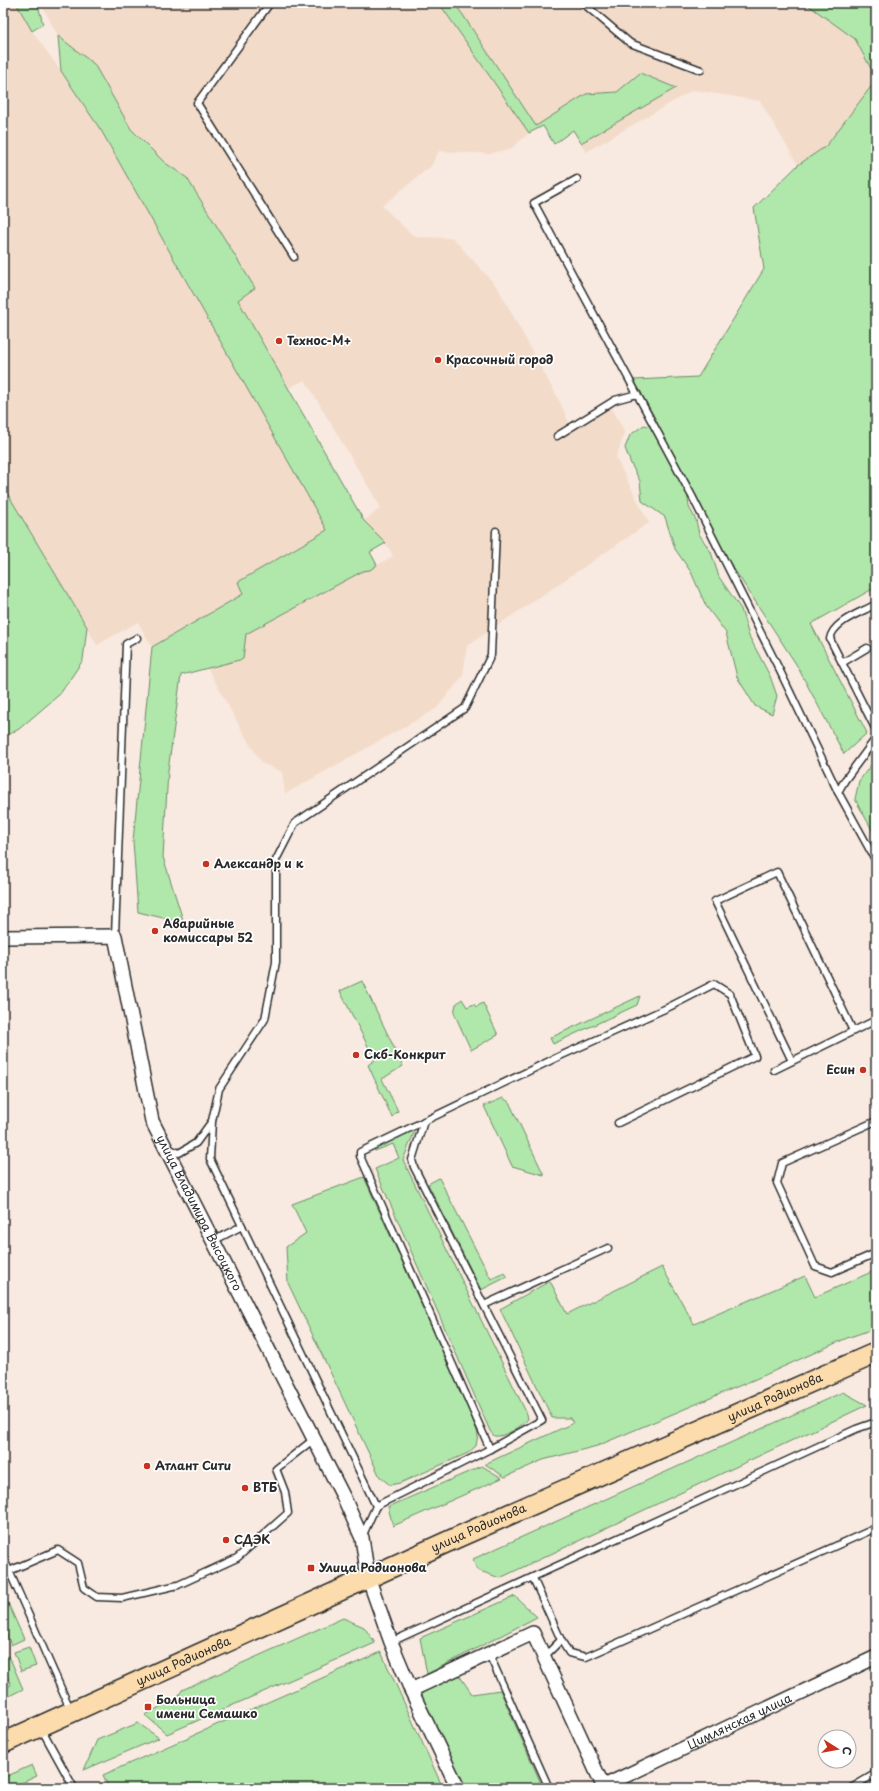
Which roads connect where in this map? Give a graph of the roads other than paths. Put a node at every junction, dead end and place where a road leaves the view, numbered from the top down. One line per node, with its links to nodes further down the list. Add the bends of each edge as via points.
1 (270, 3): 5 (lane, via 196,103)
2 (583, 3): 3 (lane, via 630,43)
3 (701, 70)
4 (577, 179): 6 (lane, via 534,203)
5 (294, 257)
6 (637, 394): 7 (lane, via 615,400); 15 (lane, via 696,504)
7 (557, 436)
8 (496, 531): 24 (lane, via 491,655 464,708 295,823 276,860 276,962 265,1019 218,1089)
9 (876, 604): 12 (lane, via 840,624 831,632 830,639)
10 (137, 638): 17 (lane, via 126,644)
11 (867, 648): 12 (lane)
12 (842, 663): 13 (lane)
13 (876, 730)
14 (876, 738): 15 (lane)
15 (838, 792): 16 (lane)
16 (876, 861)
17 (116, 936): 18 (street); 27 (street, улица Владимира Высоцкого, via 152,1121)
18 (3, 937)
19 (876, 1020): 20 (lane)
20 (853, 1031): 21 (lane); 21 (lane, via 777,872 715,901)
21 (792, 1061): 22 (lane)
22 (774, 1070)
23 (876, 1120): 31 (lane, via 782,1163 776,1183 814,1266 832,1272)
24 (212, 1121): 27 (lane, via 196,1143 179,1152); 28 (lane, via 210,1159)
25 (424, 1121): 26 (lane, via 714,984 730,994 756,1056); 32 (lane, via 412,1160); 38 (lane, via 360,1152 360,1156)
26 (618, 1123)
27 (165, 1146): 29 (street, улица Владимира Высоцкого)
28 (242, 1226): 29 (lane); 39 (lane)
29 (212, 1241): 37 (street, улица Владимира Высоцкого)
30 (608, 1248): 32 (lane)
31 (876, 1253)
32 (484, 1305): 38 (lane, via 542,1420)
33 (876, 1353): 35 (main road, улица Родионова)
34 (876, 1358): 35 (main road, улица Родионова)
35 (846, 1366): 44 (main road, улица Родионова)
36 (876, 1422): 45 (lane)
37 (314, 1439): 41 (street, улица Владимира Высоцкого); 43 (lane, via 276,1469 285,1492 288,1513 237,1558 178,1585 122,1598 97,1596 84,1588 78,1563 58,1550)
38 (490, 1449): 39 (lane)
39 (376, 1506): 41 (lane)
40 (876, 1528): 46 (lane, via 586,1657 569,1653)
41 (362, 1538): 44 (street, улица Владимира Высоцкого)
42 (3, 1557): 43 (lane)
43 (9, 1571): 52 (lane)
44 (368, 1577): 47 (street, улица Владимира Высоцкого); 52 (main road, улица Родионова)
45 (533, 1578): 46 (lane); 47 (lane)
46 (561, 1640): 50 (lane)
47 (391, 1642): 51 (street, улица Владимира Высоцкого)
48 (489, 1654): 50 (street, via 533,1633); 51 (street); 60 (lane)
49 (876, 1657): 57 (street, Цимлянская улица)
50 (544, 1658): 57 (street)
51 (411, 1690): 59 (street, улица Владимира Высоцкого)
52 (71, 1712): 53 (main road, улица Родионова)
53 (40, 1726): 54 (main road, улица Родионова); 58 (lane)
54 (3, 1743)
55 (874, 1772): 56 (lane); 61 (lane)
56 (876, 1781)
57 (604, 1787)
58 (74, 1788)
59 (458, 1788)
60 (549, 1788)
61 (851, 1788)

